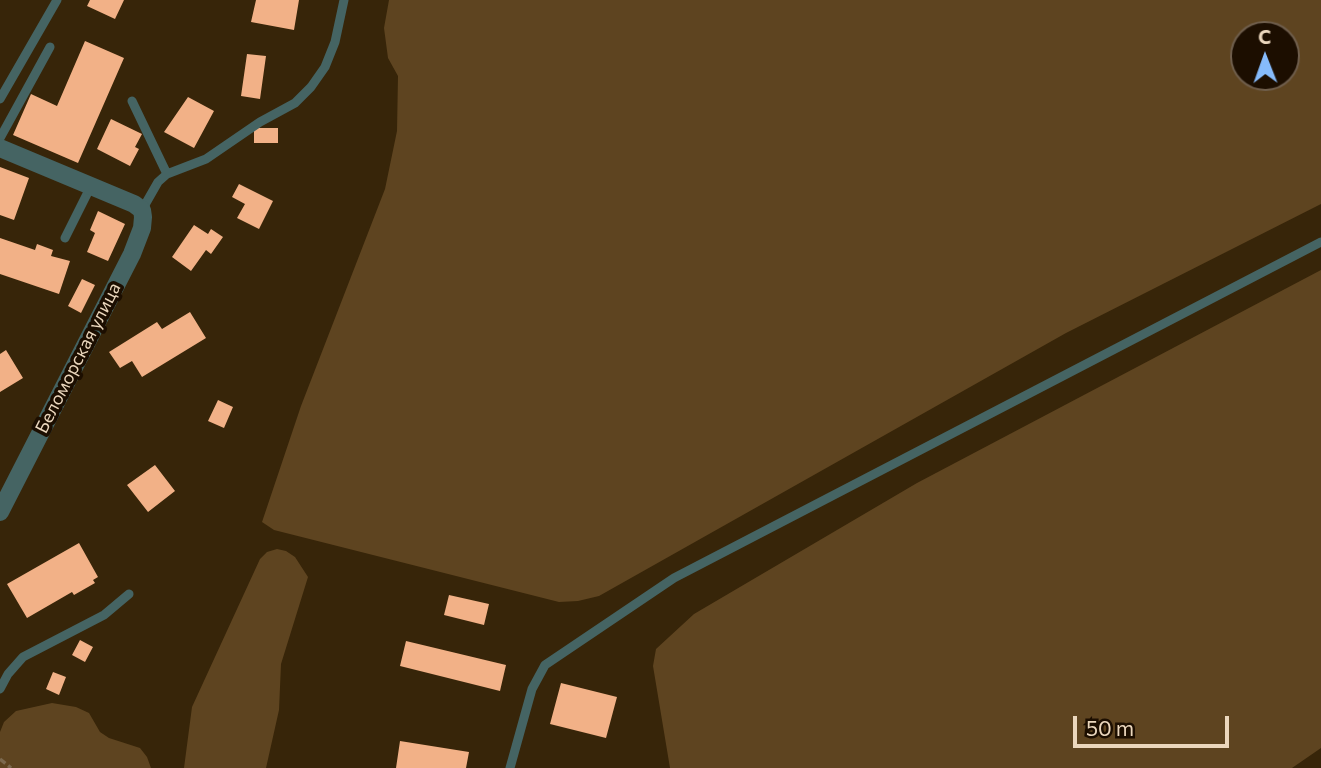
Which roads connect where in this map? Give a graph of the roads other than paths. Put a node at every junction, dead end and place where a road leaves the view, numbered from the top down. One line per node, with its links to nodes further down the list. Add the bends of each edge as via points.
1 (57, 0): 4 (lane)
2 (344, 0): 8 (lane, via 325,67 295,103 206,159)
3 (50, 47): 6 (lane)
4 (0, 99)
5 (132, 101): 8 (lane)
6 (0, 138)
7 (0, 148): 9 (street)
8 (167, 174): 10 (lane)
9 (91, 186): 10 (street); 11 (lane)
10 (138, 207): 13 (street, Беломорская улица, via 142,228 132,254)
11 (65, 238)
12 (1321, 242): 16 (lane, via 674,578 545,665 532,689)
13 (0, 512)
14 (129, 594): 15 (lane, via 104,615 23,657)
15 (0, 689)
16 (510, 768)

